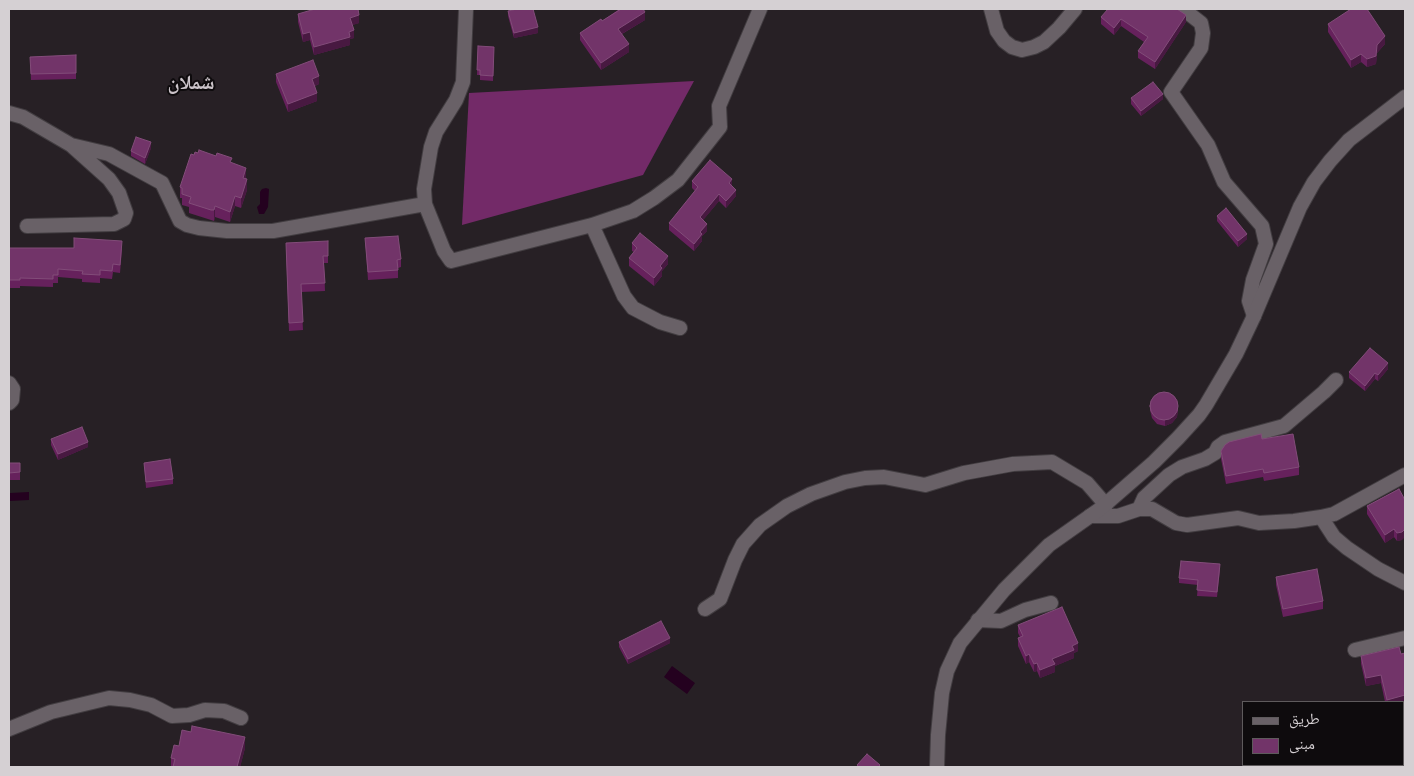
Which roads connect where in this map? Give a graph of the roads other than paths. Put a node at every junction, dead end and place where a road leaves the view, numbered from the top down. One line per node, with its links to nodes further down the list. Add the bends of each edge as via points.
1 (466, 9): 9 (street, via 463,82 431,147 424,189)
2 (760, 9): 10 (street, via 719,106 720,127 678,180 633,211)
3 (991, 9): 4 (street, via 997,31 1004,41 1022,50 1044,42)
4 (1075, 9)
5 (1183, 9): 12 (street, via 1201,23 1201,48 1171,92 1208,145 1224,182 1262,226 1266,244 1249,301)
6 (1405, 97): 12 (street, via 1349,140 1314,182 1300,207)
7 (9, 113): 8 (street, via 23,117)
8 (71, 145): 9 (street, via 109,154 162,183 180,221 199,228 273,231); 11 (street, via 109,179 119,193 126,213 124,219 114,224)
9 (425, 204): 10 (street, via 444,251 451,260)
10 (592, 225): 13 (street, via 624,296 633,308)
11 (27, 226)
12 (1254, 316): 18 (street, via 1229,367 1198,415 1160,456)
13 (680, 328)
14 (1336, 380): 19 (street, via 1284,426 1225,442 1206,459 1169,475 1144,498)
15 (9, 383): 16 (street, via 13,389)
16 (9, 404)
17 (1405, 475): 21 (street, via 1334,514)
18 (1106, 504): 20 (street); 24 (street, via 1087,483 1052,462 1013,464 926,485 884,477 845,482 787,506 760,525 743,544 720,599)
19 (1139, 508): 20 (street, via 1118,516); 21 (street, via 1152,508 1176,523 1187,525 1238,518 1259,522)
20 (1090, 516): 25 (street, via 1049,545)
21 (1321, 517): 22 (street, via 1334,537 1347,548 1378,570)
22 (1405, 583)
23 (1050, 603): 25 (street, via 1001,621)
24 (705, 608)
25 (978, 620): 30 (street, via 960,643 947,671 939,711)
26 (1405, 638): 27 (street)
27 (1356, 650)
28 (241, 718): 29 (street, via 224,710 172,716 151,705 109,698 51,712)
29 (9, 730)
30 (937, 767)

